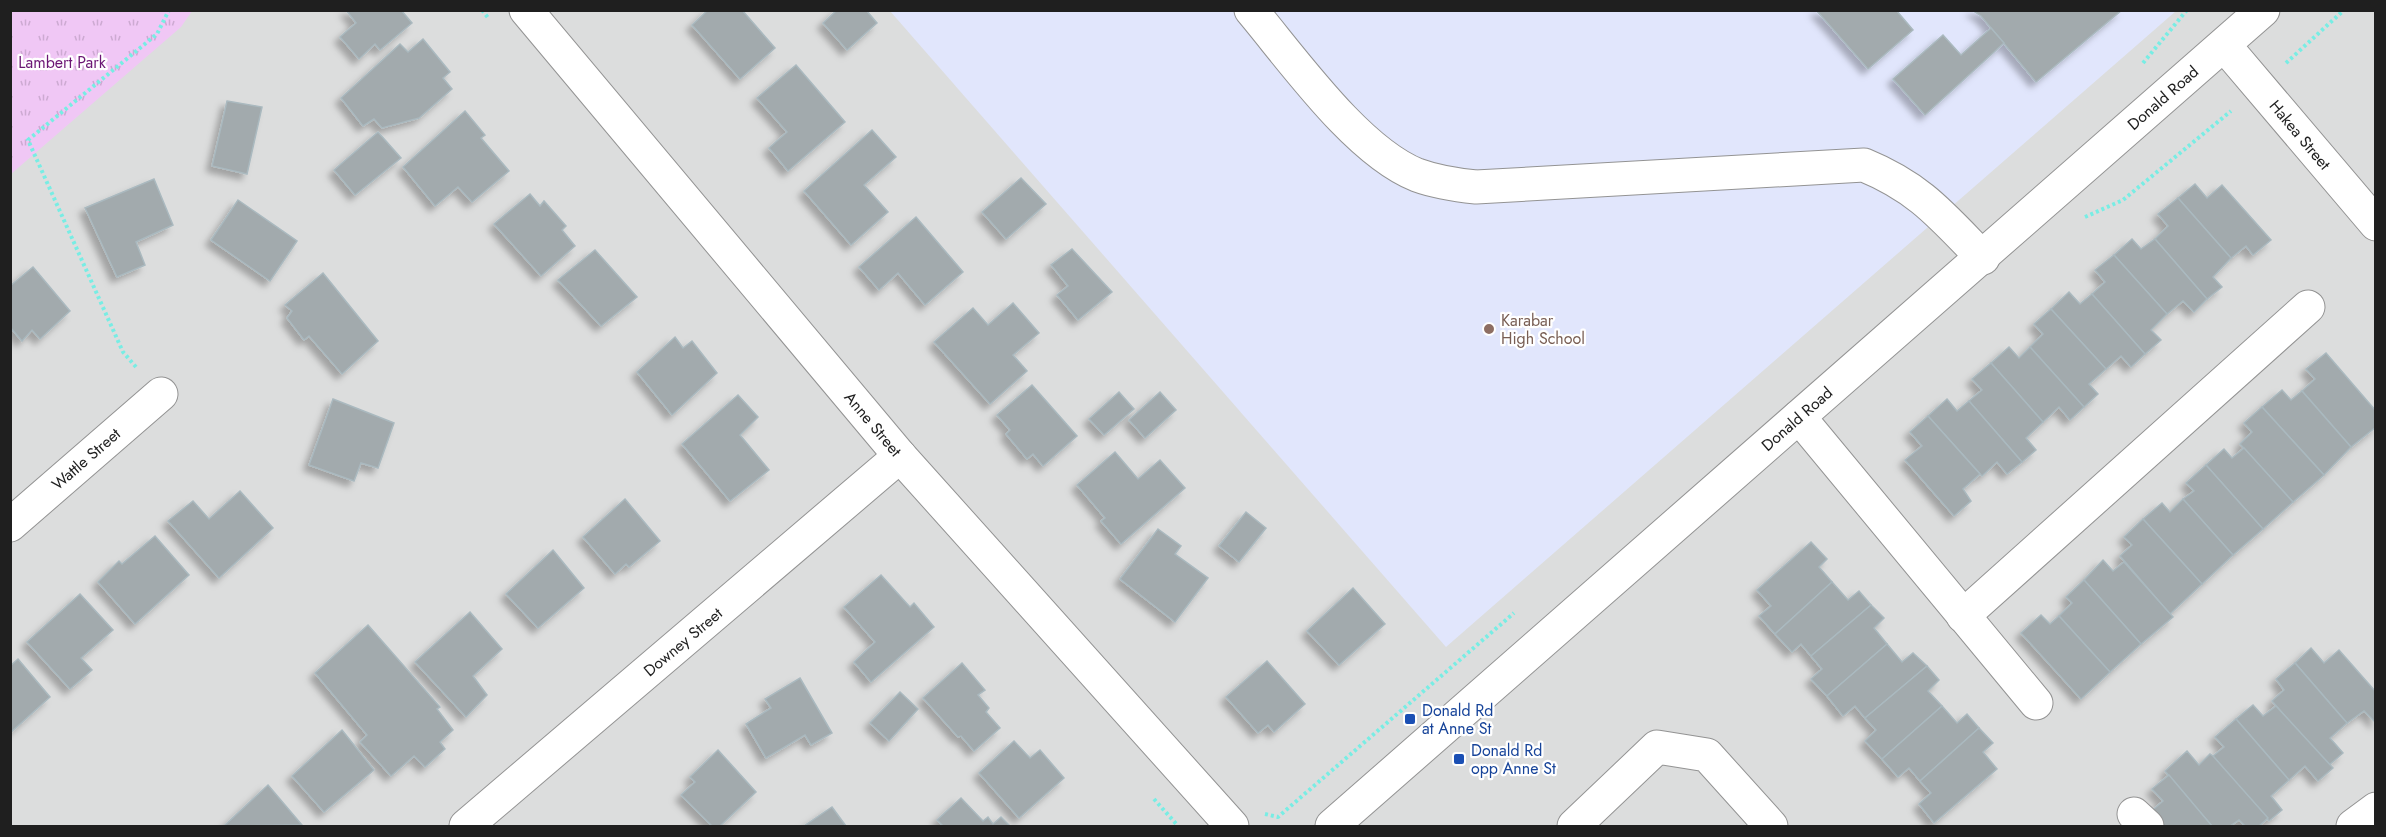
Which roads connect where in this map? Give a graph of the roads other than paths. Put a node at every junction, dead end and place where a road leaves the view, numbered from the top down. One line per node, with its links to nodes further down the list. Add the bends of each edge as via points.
1 (526, 10): 10 (street, Anne Street)
2 (1251, 10): 6 (street, via 1360,134 1416,175 1476,187 1864,165 1922,196)
3 (2263, 10): 4 (street, Donald Road)
4 (2224, 45): 5 (street, Hakea Street); 6 (street, Donald Road)
5 (2376, 224)
6 (1983, 258): 9 (street, Donald Road)
7 (2308, 307): 12 (street)
8 (161, 394): 11 (street, Wattle Street)
9 (1799, 417): 12 (street); 17 (street, Donald Road)
10 (900, 456): 15 (street, Downey Street); 16 (street, Anne Street)
11 (10, 525)
12 (1963, 616): 13 (street)
13 (2036, 703)
14 (2376, 809): 20 (street)
15 (466, 826)
16 (1232, 826)
17 (1332, 826)
18 (1574, 826): 19 (street, via 1657,747 1707,755)
19 (1771, 826)
20 (2353, 826)

